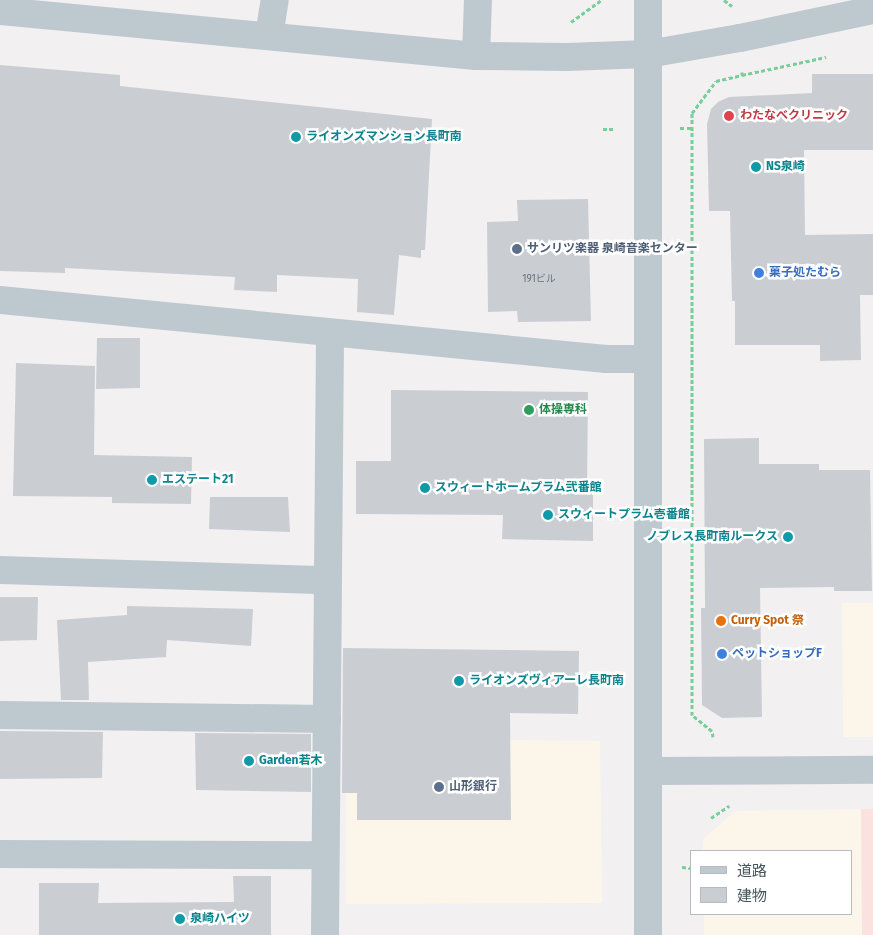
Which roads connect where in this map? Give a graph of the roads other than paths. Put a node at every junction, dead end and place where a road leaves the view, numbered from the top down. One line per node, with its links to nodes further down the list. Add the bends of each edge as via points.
1 (275, 0): 6 (street)
2 (478, 0): 8 (street)
3 (648, 0): 7 (street)
4 (873, 10): 7 (street)
5 (0, 11): 6 (street)
6 (269, 36): 8 (street)
7 (648, 54): 8 (street); 11 (street)
8 (476, 56)
9 (0, 300): 10 (street)
10 (330, 334): 11 (street); 13 (street)
11 (648, 360): 17 (street)
12 (0, 570): 13 (street)
13 (326, 580): 15 (street)
14 (0, 715): 15 (street)
15 (327, 719): 19 (street)
16 (873, 770): 17 (street)
17 (649, 771): 21 (street)
18 (0, 854): 19 (street)
19 (324, 855): 20 (street)
20 (325, 935)
21 (648, 935)

